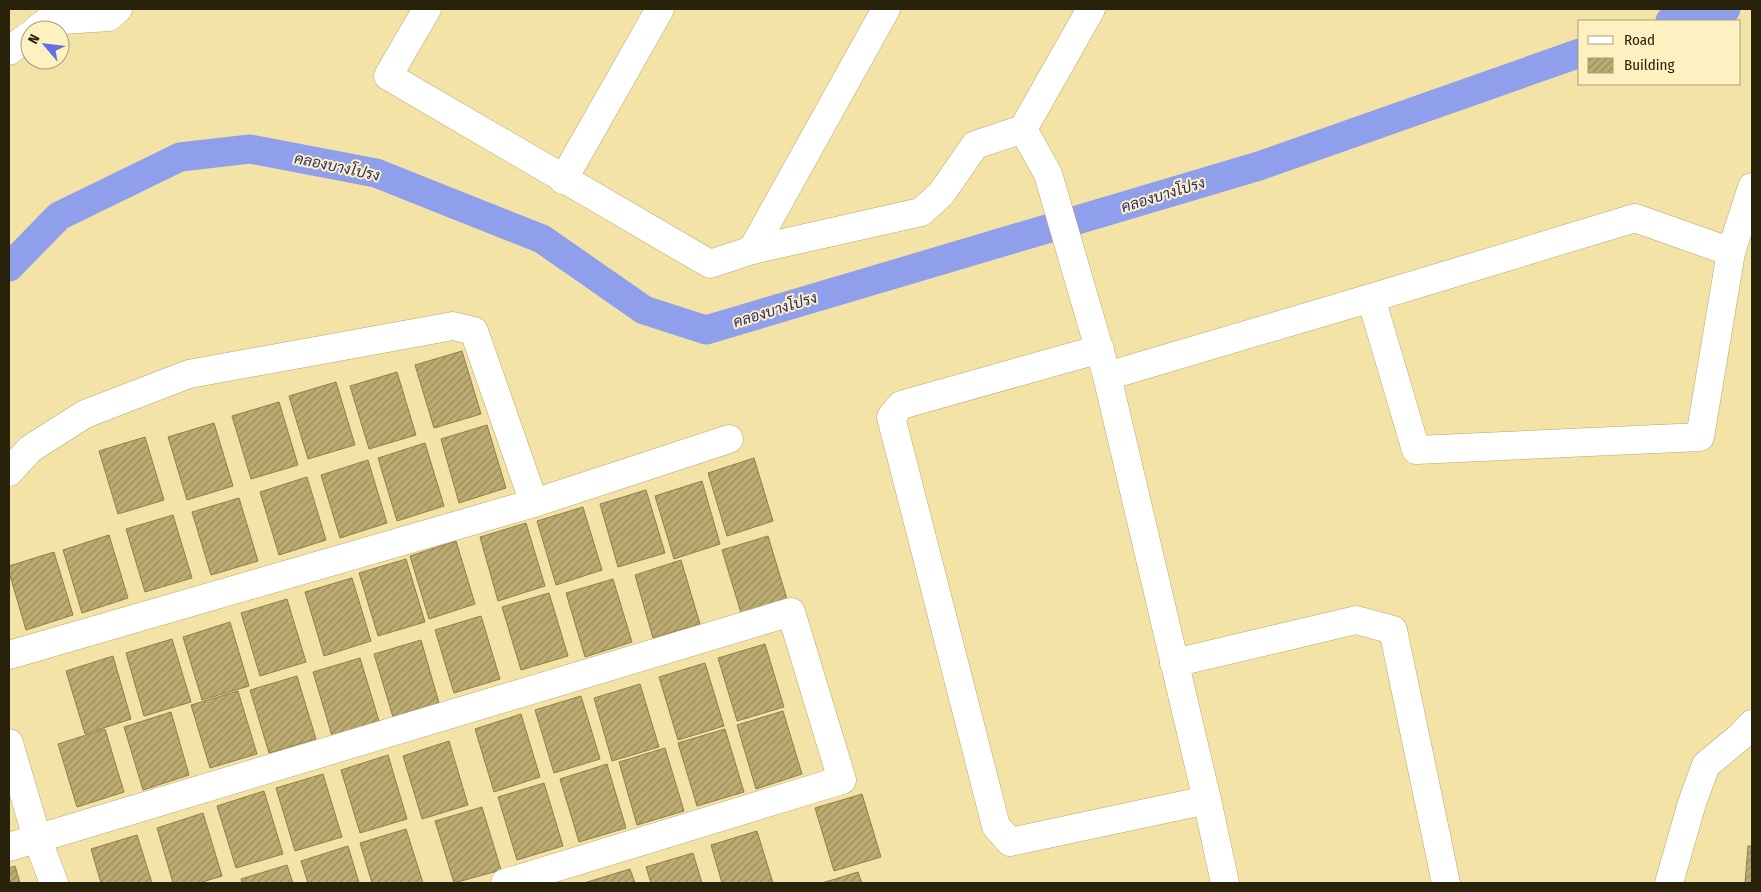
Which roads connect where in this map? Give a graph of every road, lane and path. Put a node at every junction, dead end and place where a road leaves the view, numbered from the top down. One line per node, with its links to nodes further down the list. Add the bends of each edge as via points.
1 (118, 9): 6 (street, via 109,17)
2 (427, 9): 10 (street, via 388,76)
3 (660, 9): 10 (street)
4 (886, 9): 12 (street)
5 (1091, 9): 9 (street)
6 (63, 20)
7 (20, 43): 8 (street)
8 (9, 51)
9 (1023, 128): 12 (street, via 975,145 940,194 921,212); 15 (street, via 1048,174)
10 (563, 180): 12 (street, via 710,264)
11 (1752, 187): 13 (street)
12 (752, 250)
13 (1731, 252): 14 (street, via 1635,218); 14 (street, via 1700,437 1416,450)
14 (1372, 298): 16 (street)
15 (1100, 349): 16 (street); 24 (street, via 900,405 891,417 996,826 1010,842)
16 (1107, 376): 21 (street)
17 (729, 439): 19 (street)
18 (9, 472): 19 (street, via 30,448 85,414 188,374 453,326 474,331)
19 (534, 503): 20 (street)
20 (9, 655)
21 (1174, 664): 24 (street); 30 (street, via 1356,620 1393,630)
22 (1752, 724): 31 (street, via 1706,765)
23 (9, 743): 25 (street)
24 (1207, 800): 29 (street)
25 (37, 838): 26 (street); 27 (street); 28 (street, via 790,612 842,780)
26 (9, 847)
27 (54, 883)
28 (505, 883)
29 (1225, 883)
30 (1446, 883)
31 (1669, 883)

